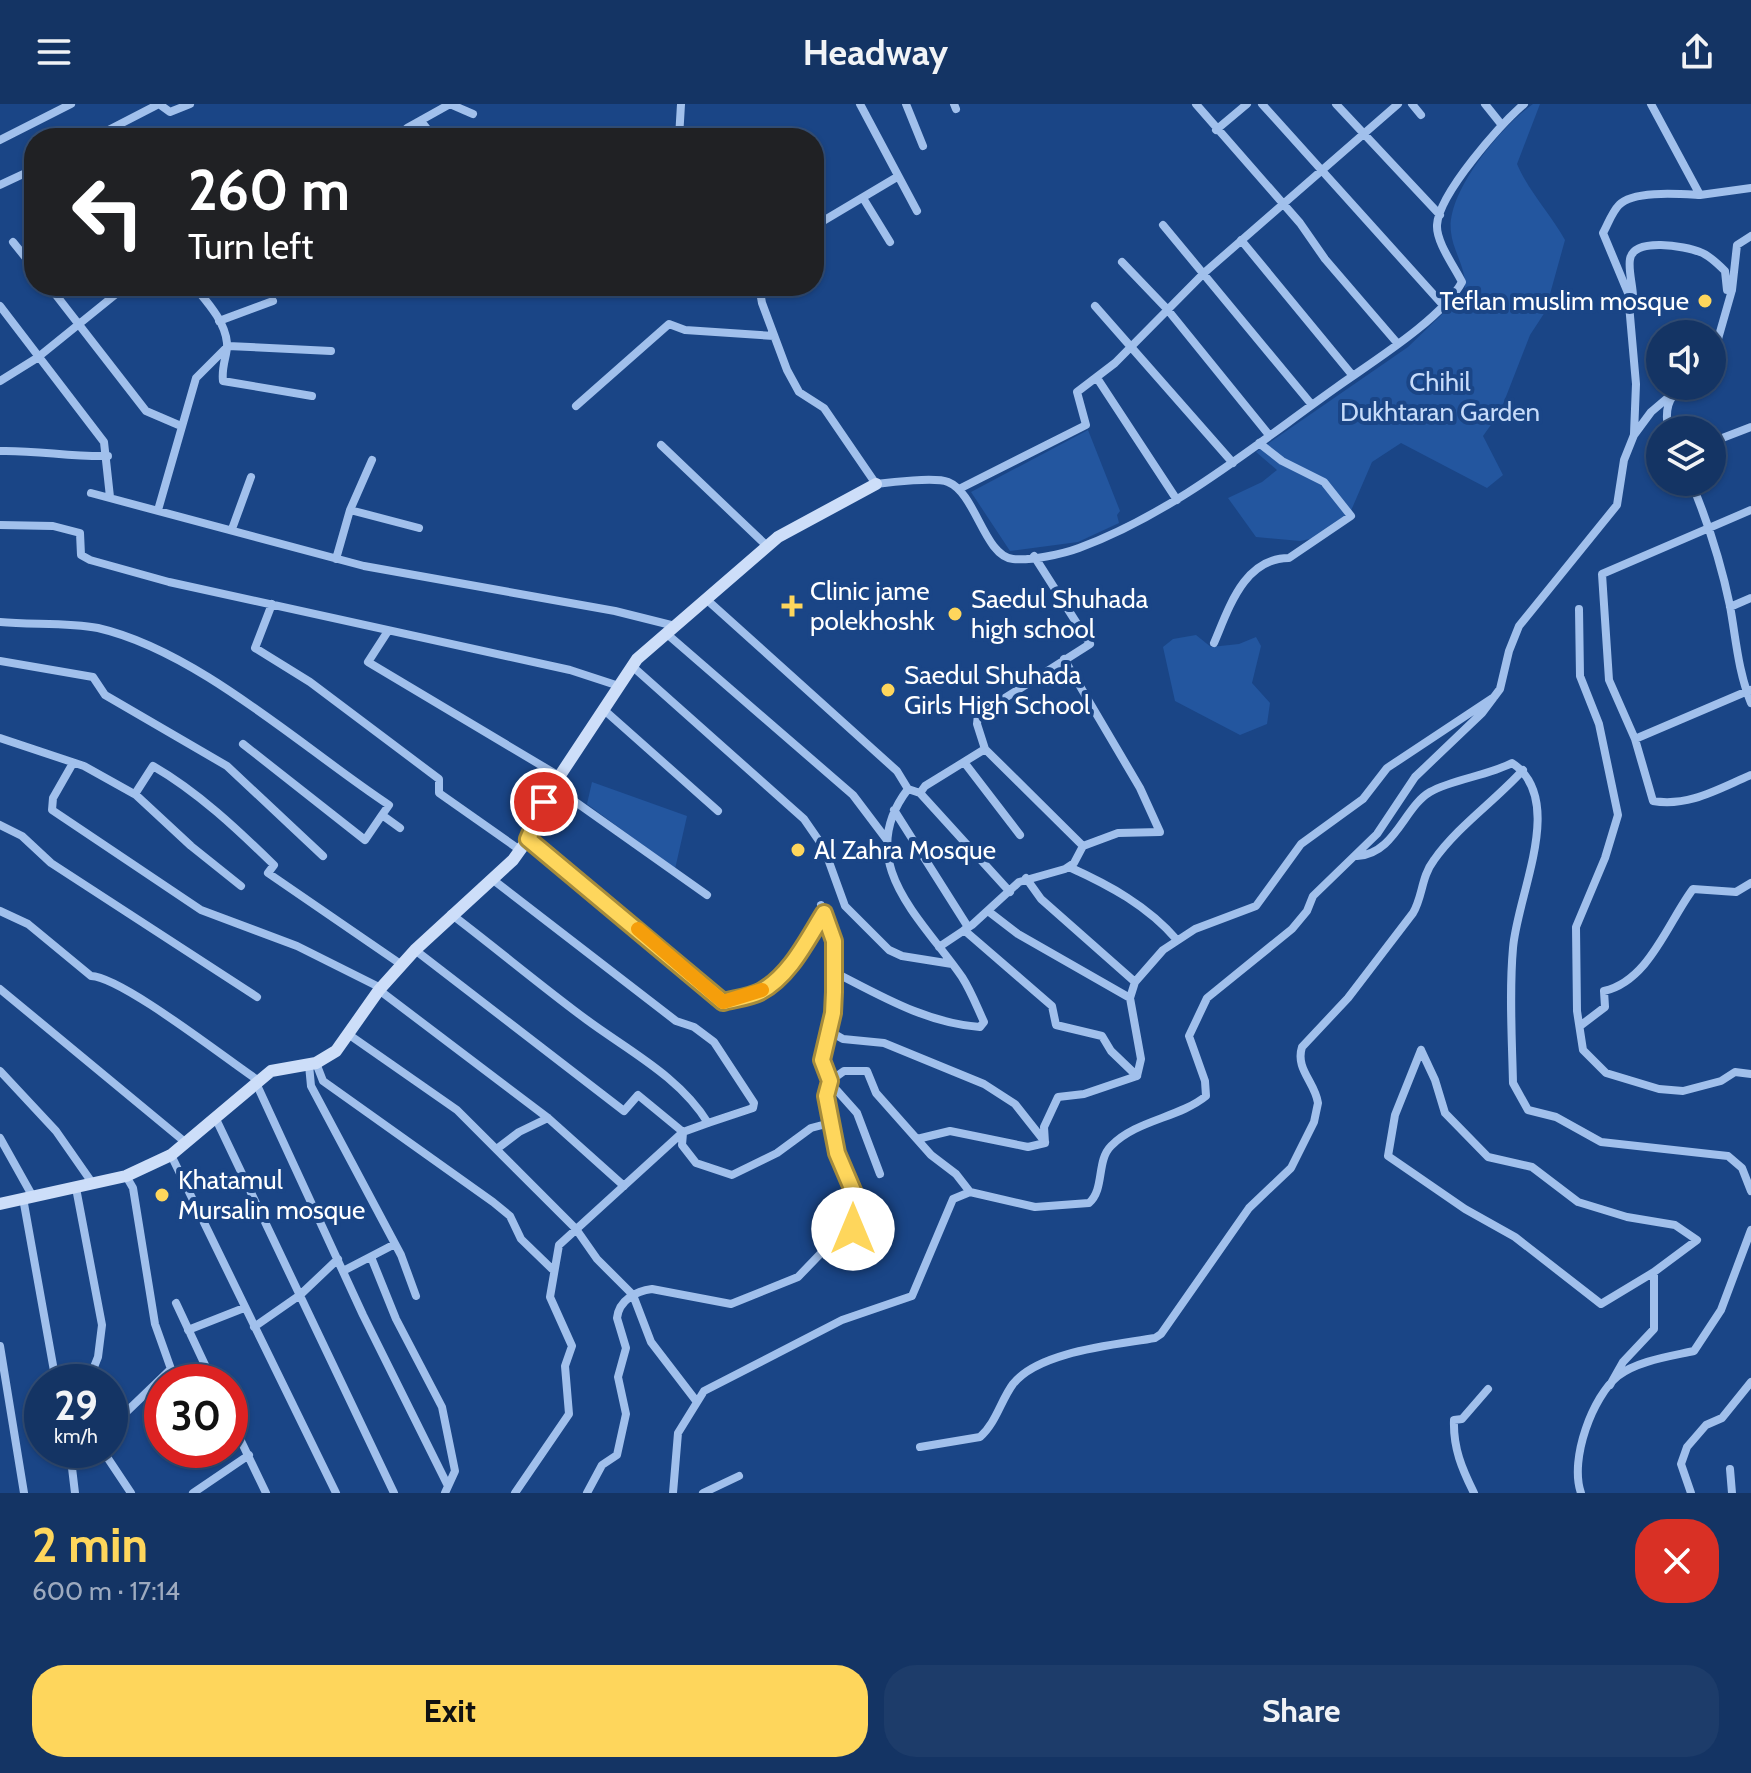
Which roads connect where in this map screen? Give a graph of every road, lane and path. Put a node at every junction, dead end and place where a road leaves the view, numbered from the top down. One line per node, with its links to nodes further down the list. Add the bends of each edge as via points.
1 (71, 104): 26 (street)
2 (190, 104): 20 (street, via 170,112 159,104)
3 (450, 104): 16 (street); 18 (street)
4 (681, 104): 23 (street)
5 (860, 104): 30 (street)
6 (906, 104): 27 (street)
7 (1196, 104): 24 (street)
8 (1247, 104): 24 (street)
9 (1262, 104): 28 (street)
10 (1336, 104): 25 (street)
11 (1398, 104): 25 (street)
12 (1412, 104): 17 (street)
13 (1485, 104): 19 (street)
14 (1524, 104): 19 (street)
15 (1651, 104): 33 (street)
16 (473, 114)
17 (1421, 115)
18 (421, 121): 21 (street); 22 (street)
19 (1501, 124): 37 (street)
20 (112, 128)
21 (407, 128)
22 (426, 128)
23 (680, 128)
24 (1216, 130): 35 (street)
25 (1363, 134): 28 (street); 37 (street)
26 (0, 140)
27 (923, 146)
28 (1322, 171): 35 (street); 53 (street)
29 (24, 174): 31 (street)
30 (897, 177): 34 (street); 36 (street)
31 (0, 185)
32 (1751, 188): 33 (street)
33 (1700, 195): 60 (street, via 1669,193 1625,200 1603,233 1628,293)
34 (863, 198): 38 (street); 43 (street)
35 (1283, 206): 41 (street); 62 (street)
36 (917, 211)
37 (1440, 215): 53 (street, via 1439,235 1462,282)
38 (824, 221)
39 (1163, 225): 46 (street)
40 (1751, 236): 47 (street, via 1737,245)
41 (1241, 240): 46 (street); 67 (street)
42 (13, 242): 44 (street)
43 (890, 242)
44 (24, 256)
45 (1122, 262): 56 (street)
46 (1204, 273): 56 (street); 72 (street)
47 (1732, 290): 57 (street); 60 (street, via 1727,290 1725,271 1702,252 1679,245 1635,250 1630,259)
48 (57, 296): 59 (street)
49 (113, 296): 59 (street)
50 (204, 296): 58 (street)
51 (762, 296): 61 (street)
52 (273, 301): 58 (street)
53 (1443, 305): 62 (street)
54 (0, 306): 66 (street)
55 (1095, 306): 64 (street)
56 (1167, 309): 64 (street); 76 (street)
57 (1723, 320)
58 (219, 321): 63 (street)
59 (79, 323): 66 (street); 74 (street, via 146,411)
60 (1633, 326): 77 (street)
61 (774, 336): 73 (street, via 685,330 669,324); 86 (street, via 799,392 824,408)
62 (1398, 344): 67 (street)
63 (228, 346): 65 (street); 70 (street, via 221,363 223,381); 74 (street, via 196,378)
64 (1132, 347): 68 (street); 84 (street)
65 (331, 351)
66 (37, 358): 69 (street); 82 (street, via 91,423)
67 (1353, 376): 72 (street)
68 (1097, 378): 87 (street, via 1077,392 1086,425); 91 (street)
69 (0, 381)
70 (312, 396)
71 (1665, 400): 77 (street)
72 (1312, 405): 76 (street)
73 (576, 406)
74 (181, 426): 92 (street)
75 (1751, 427): 78 (street)
76 (1269, 435): 79 (street)
77 (1634, 435): 116 (street, via 1617,505 1519,626)
78 (1726, 437)
79 (1259, 443): 84 (street); 110 (street, via 1324,482 1351,516 1289,558 1256,570 1238,588)
80 (661, 445): 99 (street)
81 (0, 451): 82 (street)
82 (108, 456): 90 (street)
83 (372, 460): 93 (street)
84 (1233, 463): 91 (street)
85 (251, 477): 98 (street)
86 (876, 484): 87 (street, via 946,481); 99 (street)
87 (959, 489): 100 (street, via 1000,555)
88 (91, 493): 90 (street)
89 (1697, 496): 97 (street)
90 (110, 497): 92 (street)
91 (1177, 500): 100 (street, via 1077,549)
92 (158, 510): 98 (street)
93 (350, 510): 96 (street); 101 (street)
94 (1751, 510): 97 (street)
95 (0, 525): 104 (street, via 68,528 80,533 85,558)
96 (419, 528)
97 (1711, 528): 105 (street); 120 (street, via 1602,574 1609,680)
98 (232, 529): 101 (street)
99 (767, 546): 103 (street)
100 (1034, 556): 111 (street, via 1090,644)
101 (336, 559): 108 (street, via 615,611)
102 (1751, 598): 105 (street)
103 (706, 599): 108 (street); 128 (street, via 848,723)
104 (272, 604): 109 (street); 138 (street, via 255,648 310,682 439,779 439,793)
105 (1730, 607): 115 (street, via 1736,656)
106 (1579, 609): 164 (street, via 1580,676 1599,724 1618,815 1576,927)
107 (0, 622): 133 (street, via 96,628 146,644 291,733 389,805)
108 (671, 630): 113 (street); 137 (street, via 853,795)
109 (388, 631): 114 (street, via 570,670); 127 (street, via 368,662)
110 (1214, 643)
111 (1064, 659): 122 (street, via 978,715); 139 (street, via 1160,832 1118,833)
112 (0, 661): 140 (street, via 93,677 105,695 227,766)
113 (632, 666): 114 (street); 156 (street, via 804,819 824,848 845,906 889,950)
114 (619, 686): 118 (street)
115 (1749, 691): 117 (street); 120 (street)
116 (1494, 697): 141 (street, via 1415,777); 153 (street, via 1387,768 1363,799 1301,844 1256,906)
117 (1751, 703)
118 (603, 709): 127 (street); 132 (street)
119 (0, 738): 124 (street)
120 (1635, 739): 126 (street, via 1653,801 1691,801)
121 (243, 744): 133 (street, via 365,840)
122 (985, 749): 123 (street); 139 (street)
123 (964, 762): 129 (street); 136 (street)
124 (73, 763): 130 (street); 161 (street, via 52,810 201,910 297,946)
125 (1523, 770): 141 (street, via 1512,763 1428,793 1391,838 1370,855); 189 (street, via 1537,800 1537,824 1512,949 1513,1083 1519,1096 1528,1110 1556,1117 1601,1142 1728,1156 1742,1168); 217 (street, via 1433,861 1413,913 1348,998 1302,1047 1302,1069 1318,1103 1309,1134 1282,1180 1249,1208 1161,1334 1039,1364 1012,1385 980,1437)
126 (1751, 776)
127 (556, 781): 138 (street); 148 (street)
128 (908, 789): 129 (street); 131 (street)
129 (920, 793): 147 (street)
130 (135, 794): 146 (street); 157 (street, via 153,766 162,771 274,865 268,873)
131 (894, 810): 137 (street); 152 (street)
132 (718, 811)
133 (382, 815): 135 (street)
134 (0, 825): 162 (street)
135 (400, 828)
136 (1020, 835)
137 (887, 841): 154 (street, via 896,889)
138 (524, 844): 144 (street); 158 (street, via 723,1002 760,992 782,974 801,951 822,909 834,941)
139 (1083, 846): 142 (street)
140 (323, 856)
141 (1356, 856): 190 (street, via 1313,896 1292,929 1207,998 1189,1036 1206,1096 1112,1145 1095,1198 1089,1203 1035,1207)
142 (1069, 867): 143 (street); 153 (street, via 1160,920)
143 (1026, 878): 147 (street); 159 (street, via 1041,899)
144 (492, 879): 151 (street); 175 (street, via 676,1021 714,1042 754,1103 753,1108)
145 (1751, 883): 164 (street, via 1736,892 1693,889 1656,951 1628,978 1604,991 1605,1007)
146 (241, 886)
147 (1010, 892): 150 (street)
148 (707, 895)
149 (0, 911): 172 (street, via 28,924 91,976 101,976 147,1002)
150 (988, 911): 152 (street); 163 (street)
151 (451, 914): 155 (street); 175 (street, via 653,1065)
152 (966, 928): 154 (street); 170 (street, via 1052,1006 1056,1025 1102,1036)
153 (1177, 940): 159 (street)
154 (939, 947): 156 (street)
155 (415, 950): 157 (street); 177 (street, via 624,1111 638,1095)
156 (952, 964): 158 (street, via 984,1022 980,1027 901,1007)
157 (402, 965): 161 (street)
158 (834, 972): 165 (street)
159 (1135, 982): 163 (street)
160 (0, 989): 180 (street)
161 (380, 989): 166 (street); 174 (street)
162 (257, 997)
163 (1130, 998): 170 (street, via 1141,1059)
164 (1580, 1026): 169 (street, via 1587,1057 1606,1073 1646,1086 1683,1091 1735,1072)
165 (829, 1031): 171 (street, via 822,1053); 181 (street, via 843,1039 884,1043 984,1084 1015,1104)
166 (348, 1034): 167 (street, via 336,1051); 182 (street, via 457,1110)
167 (312, 1064): 172 (street, via 271,1071); 195 (street, via 311,1086); 198 (street, via 323,1081 502,1209 521,1239)
168 (0, 1071): 186 (street, via 56,1131)
169 (1751, 1074)
170 (1137, 1076): 181 (street, via 1058,1097 1044,1127)
171 (830, 1081): 176 (street); 179 (street, via 844,1071 867,1071 876,1093); 184 (street, via 857,1113)
172 (257, 1082): 173 (street); 197 (street)
173 (215, 1117): 180 (street); 201 (street)
174 (548, 1118): 182 (street); 187 (street)
175 (708, 1123): 177 (street)
176 (830, 1123): 177 (street, via 811,1128 777,1153 732,1175 696,1163 682,1145); 202 (street, via 857,1200 849,1239 824,1250 798,1277 731,1304 663,1290)
177 (683, 1132): 187 (street)
178 (0, 1138): 191 (street)
179 (917, 1139): 181 (street, via 950,1131 1028,1147); 190 (street)
180 (185, 1142): 183 (street)
181 (1045, 1143)
182 (498, 1148): 193 (street)
183 (171, 1155): 185 (street); 205 (street)
184 (880, 1174)
185 (126, 1176): 186 (street); 216 (street, via 133,1188 155,1324 171,1360 171,1369)
186 (93, 1184): 188 (street)
187 (624, 1186): 193 (street)
188 (76, 1188): 191 (street); 210 (street, via 102,1325)
189 (1751, 1191)
190 (970, 1192): 215 (street, via 953,1199 912,1296 856,1314 745,1368 704,1391)
191 (28, 1197): 192 (street); 209 (street)
192 (0, 1204)
193 (576, 1229): 198 (street, via 559,1245); 202 (street)
194 (1751, 1230): 213 (street, via 1721,1310 1694,1351 1629,1370)
195 (393, 1245): 196 (street); 203 (street)
196 (371, 1257): 199 (street); 223 (street, via 442,1407 455,1471)
197 (338, 1259): 199 (street); 201 (street)
198 (552, 1269): 232 (street, via 550,1297 572,1346 565,1366 569,1414)
199 (343, 1271): 223 (street)
200 (1654, 1272): 200 (street, via 1697,1240 1675,1225 1578,1202 1532,1167 1488,1157 1445,1113 1421,1050 1395,1115 1388,1156 1515,1237 1601,1304); 213 (street, via 1654,1329)
201 (300, 1295): 206 (street); 231 (street)
202 (633, 1295): 215 (street, via 651,1342); 233 (street, via 617,1312 626,1348 618,1377 626,1414 617,1455 602,1465)
203 (416, 1296)
204 (176, 1303): 207 (street)
205 (244, 1308): 206 (street); 207 (street)
206 (254, 1327): 230 (street)
207 (188, 1330): 211 (street)
208 (0, 1346): 225 (street)
209 (53, 1364)
210 (95, 1364)
211 (204, 1364)
212 (1751, 1382): 237 (street, via 1722,1418 1706,1425 1687,1447 1681,1464)
213 (1610, 1385): 224 (street, via 1581,1443)
214 (1488, 1389): 236 (street, via 1462,1419 1454,1420 1459,1463)
215 (697, 1402): 234 (street, via 678,1433)
216 (128, 1410)
217 (920, 1447)
218 (249, 1455): 228 (street); 229 (street)
219 (72, 1468): 226 (street)
220 (114, 1468): 227 (street)
221 (1730, 1469): 238 (street)
222 (739, 1476): 235 (street)
223 (446, 1488)
224 (1579, 1491)
225 (24, 1493)
226 (75, 1493)
227 (131, 1493)
228 (193, 1493)
229 (266, 1493)
230 (336, 1493)
231 (394, 1493)
232 (515, 1493)
233 (587, 1493)
234 (673, 1493)
235 (703, 1493)
236 (1474, 1493)
237 (1691, 1493)
238 (1732, 1493)

